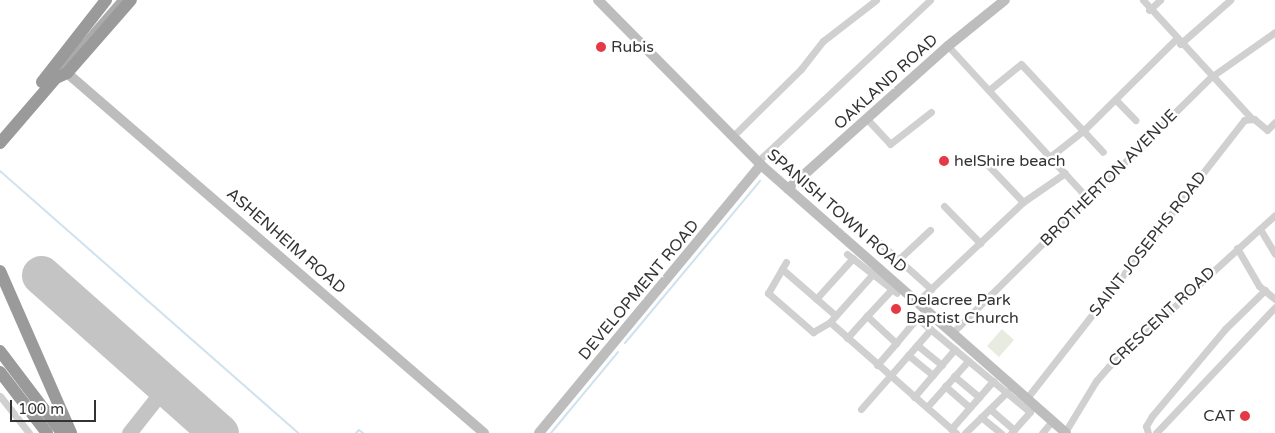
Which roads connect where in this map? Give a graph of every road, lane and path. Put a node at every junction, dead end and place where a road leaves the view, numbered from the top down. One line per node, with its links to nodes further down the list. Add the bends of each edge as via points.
1 (106, 0): 16 (highway)
2 (114, 0): 16 (main road)
3 (123, 0): 16 (main road)
4 (131, 0): 16 (highway)
5 (598, 0): 27 (street, SPANISH TOWN ROAD)
6 (876, 0): 27 (street, via 823,41 801,69)
7 (930, 0): 32 (street)
8 (1005, 0): 15 (street, OAKLAND ROAD)
9 (1143, 0): 12 (street)
10 (1160, 0): 12 (street)
11 (1230, 0): 14 (street)
12 (1149, 10): 14 (street)
13 (1275, 32): 17 (street, BROTHERTON AVENUE)
14 (1178, 42): 17 (street); 19 (street)
15 (948, 46): 18 (street); 22 (street, OAKLAND ROAD)
16 (59, 72): 26 (highway); 28 (highway); 94 (street, ASHENHEIM ROAD)
17 (1211, 78): 21 (street); 35 (street, BROTHERTON AVENUE)
18 (988, 90): 25 (street, via 1021,64); 30 (street)
19 (1116, 100): 23 (street); 25 (street)
20 (931, 112): 22 (street, via 890,144)
21 (1251, 118): 24 (street, via 1266,130); 79 (street, SAINT JOSEPHS ROAD, via 1244,120)
22 (867, 119): 34 (street, OAKLAND ROAD)
23 (1135, 120)
24 (1275, 122)
25 (1084, 130): 29 (street); 30 (street)
26 (0, 132)
27 (732, 137): 32 (street, SPANISH TOWN ROAD)
28 (0, 143)
29 (1103, 152)
30 (1051, 156): 33 (street)
31 (986, 163): 36 (street)
32 (759, 164): 34 (street, SPANISH TOWN ROAD); 95 (street, DEVELOPMENT ROAD)
33 (1065, 173): 35 (street); 36 (street)
34 (788, 189): 47 (street, SPANISH TOWN ROAD)
35 (1088, 199): 58 (street, BROTHERTON AVENUE)
36 (1023, 202): 42 (street)
37 (944, 206): 42 (street)
38 (1275, 215): 39 (street, CRESCENT ROAD)
39 (1260, 229): 43 (street, CRESCENT ROAD); 44 (street)
40 (930, 230): 45 (street)
41 (880, 243): 45 (street)
42 (980, 243): 48 (street)
43 (1237, 248): 49 (street, via 1248,270); 88 (street, CRESCENT ROAD, via 1109,366)
44 (1275, 254)
45 (898, 260): 48 (street)
46 (0, 271): 93 (highway)
47 (876, 271): 50 (street, via 850,256); 52 (street, SPANISH TOWN ROAD); 54 (street); 55 (street, via 894,291)
48 (931, 290): 52 (street)
49 (1265, 290): 51 (street); 99 (street, via 1225,330 1152,416 1146,426)
50 (816, 299): 54 (street); 56 (street, via 784,266 768,290 769,295 809,331 817,332)
51 (1275, 299)
52 (918, 301): 58 (street, SPANISH TOWN ROAD)
53 (1275, 307): 100 (street)
54 (835, 315): 56 (street)
55 (867, 316): 59 (street); 60 (street)
56 (830, 322): 59 (street)
57 (931, 329): 60 (street, via 917,318); 61 (street); 62 (street)
58 (952, 333): 79 (street, SPANISH TOWN ROAD)
59 (847, 338): 66 (street)
60 (896, 343): 66 (street)
61 (917, 345): 64 (street); 67 (street)
62 (955, 349): 65 (street); 67 (street)
63 (0, 351): 92 (highway)
64 (908, 355): 69 (street); 70 (street)
65 (968, 360): 71 (street); 72 (street)
66 (877, 365): 70 (street)
67 (942, 365): 69 (street)
68 (0, 372): 91 (highway)
69 (933, 375): 78 (street)
70 (890, 376): 78 (street); 82 (street)
71 (954, 376): 74 (street); 77 (street)
72 (993, 381): 75 (street); 77 (street)
73 (0, 383): 90 (highway)
74 (945, 386): 80 (street); 81 (street)
75 (1007, 392): 83 (street); 87 (street, via 1030,412)
76 (0, 396): 89 (street)
77 (979, 396): 81 (street)
78 (914, 397): 80 (street)
79 (1027, 398): 85 (street, SPANISH TOWN ROAD)
80 (927, 407): 86 (street)
81 (969, 407): 86 (street)
82 (861, 408)
83 (990, 409): 84 (street); 87 (street)
84 (981, 417): 96 (street); 97 (street)
85 (1053, 420): 88 (street, SPANISH TOWN ROAD); 98 (street)
86 (953, 431)
87 (1013, 431)
88 (1065, 432)
89 (29, 433)
90 (42, 433)
91 (47, 433)
92 (62, 433)
93 (71, 433)
94 (484, 433)
95 (539, 433)
96 (965, 433)
97 (1001, 433)
98 (1042, 433)
99 (1148, 433)
100 (1156, 433)

